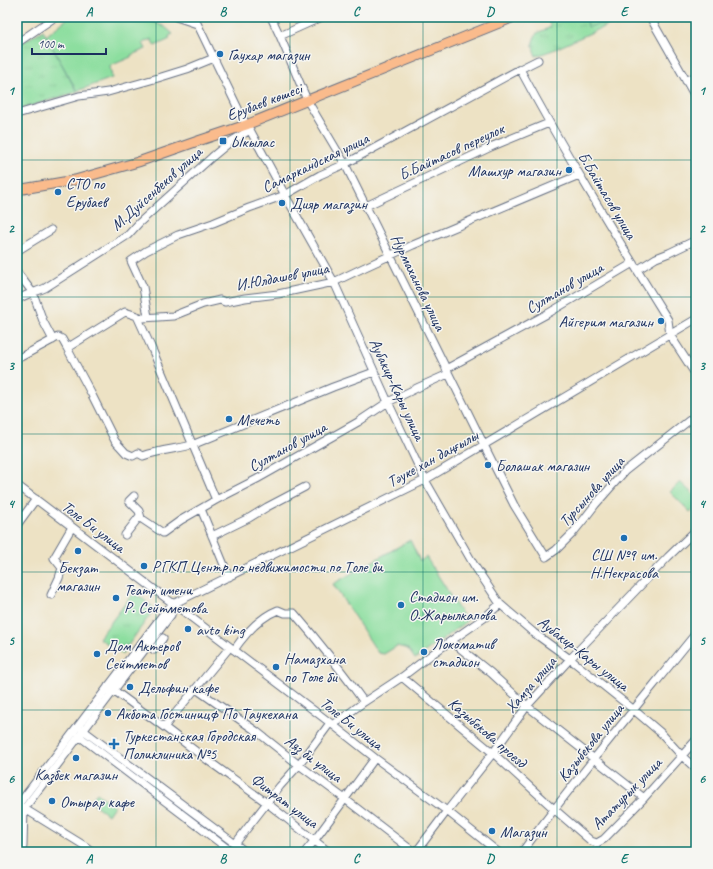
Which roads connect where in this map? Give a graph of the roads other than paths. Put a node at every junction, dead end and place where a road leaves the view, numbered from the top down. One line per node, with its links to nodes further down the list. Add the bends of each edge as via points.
1 (55, 17): 10 (street)
2 (176, 17): 8 (street)
3 (194, 17): 8 (street, Аубакир-Кары улица)
4 (270, 17): 9 (street, Нурмаханова улица)
5 (322, 17): 9 (street)
6 (514, 17): 17 (main road, Ерубаев көшесі)
7 (650, 17): 15 (street)
8 (197, 24): 11 (street, Аубакир-Кары улица)
9 (280, 36): 17 (street, Нурмаханова улица)
10 (17, 43)
11 (214, 58): 18 (street, via 158,78 108,92 79,96); 20 (street, Аубакир-Кары улица)
12 (538, 60): 13 (street, Самаркандская улица)
13 (520, 69): 19 (street, Б.Байтасов улица); 21 (street, Самаркандская улица)
14 (696, 76): 15 (street)
15 (686, 81): 16 (street)
16 (696, 98)
17 (307, 100): 20 (main road, Ерубаев көшесі); 21 (street, Нурмаханова улица)
18 (17, 114)
19 (549, 123): 22 (street, Б.Байтасов улица); 25 (street, Б.Байтасов переулок, via 493,146)
20 (248, 127): 23 (main road, Ерубаев көшесі, via 76,180); 24 (street, Аубакир-Кары улица); 34 (street, М.Дуйсенбеков улица, via 128,235)
21 (345, 164): 24 (street, Самаркандская улица); 25 (street, Нурмаханова улица)
22 (579, 175): 29 (street, И.Юлдашев улица); 30 (street, Б.Байтасов улица)
23 (17, 190)
24 (285, 195): 33 (street, Аубакир-Кары улица); 37 (street, Самаркандская улица, via 178,235 131,261 143,287)
25 (366, 206): 29 (street, Нурмаханова улица)
26 (51, 230): 28 (street)
27 (696, 240): 31 (street, via 656,258)
28 (17, 251)
29 (390, 256): 33 (street, И.Юлдашев улица); 43 (street, Нурмаханова улица)
30 (633, 263): 31 (street, Б.Байтасов улица); 43 (street, Султанов улица)
31 (637, 270): 39 (street, Б.Байтасов улица, via 668,320)
32 (17, 272): 34 (street)
33 (334, 282): 37 (street, И.Юлдашев улица, via 278,294 225,302 220,300 173,316); 44 (street, Аубакир-Кары улица)
34 (33, 293): 35 (street, М.Дуйсенбеков улица); 40 (street)
35 (17, 300)
36 (136, 316): 37 (street, И.Юлдашев улица); 41 (street, И.Юлдашев улица, via 125,312); 48 (street)
37 (148, 317)
38 (696, 319): 39 (street, Тәуке хан даңғылы)
39 (670, 335): 45 (street, Б.Байтасов улица); 49 (street, Тәуке хан даңғылы)
40 (53, 340): 41 (street, via 58,337 62,339); 42 (street)
41 (67, 348): 48 (street, via 115,441 126,452 133,456 138,453 143,456)
42 (17, 359)
43 (447, 371): 46 (street, Султанов улица); 49 (street, Нурмаханова улица)
44 (374, 372): 46 (street, Аубакир-Кары улица); 48 (street)
45 (696, 375)
46 (388, 402): 50 (street, Аубакир-Кары улица); 55 (street, Султанов улица, via 288,462)
47 (696, 415): 63 (street, Турсынова улица, via 625,470 572,534)
48 (192, 444): 55 (street)
49 (484, 445): 50 (street, Тәуке хан даңғылы); 63 (street, Нурмаханова улица, via 514,504)
50 (425, 480): 64 (street, Тәуке хан даңғылы); 67 (street, Аубакир-Кары улица, via 474,566)
51 (17, 485): 54 (street, Толе Би улица)
52 (305, 487): 62 (street)
53 (134, 496): 57 (street, Султанов улица, via 129,501 139,511)
54 (36, 499): 58 (street); 59 (street, Толе Би улица)
55 (216, 500): 56 (street, Султанов улица)
56 (201, 510): 57 (street, Султанов улица, via 163,533); 62 (street)
57 (141, 518): 61 (street, via 139,516)
58 (17, 525)
59 (72, 527): 65 (street, via 54,558 62,568); 66 (street, Толе Би улица)
60 (696, 530): 73 (street, Хамза улица)
61 (124, 535)
62 (212, 536): 64 (street)
63 (546, 557)
64 (229, 577): 66 (street, Тәуке хан даңғылы)
65 (51, 595)
66 (173, 604): 71 (street, Толе Би улица); 75 (street, Тәуке хан даңғылы)
67 (500, 604): 70 (street); 73 (street, Аубакир-Кары улица)
68 (696, 633): 79 (street, Казыбекова улица)
69 (163, 638): 72 (street)
70 (451, 640): 74 (street); 78 (street)
71 (232, 649): 76 (street); 77 (street, via 270,613 278,610 294,613 343,672); 80 (street, Толе Би улица)
72 (154, 650)
73 (570, 659): 78 (street, Хамза улица); 79 (street, Аубакир-Кары улица)
74 (402, 677): 77 (street); 84 (street, Казыбекова проезд)
75 (111, 688): 81 (street, Фитрат улица); 82 (street, Тәуке хан даңғылы); 93 (street, Тәуке хан даңғылы)
76 (196, 689): 81 (street); 88 (street, Аяз би улица)
77 (364, 702): 80 (street)
78 (527, 706): 84 (street, Хамза улица); 87 (street)
79 (634, 710): 85 (street, Аубакир-Кары улица, via 661,733); 87 (street, Казыбекова улица)
80 (332, 724): 86 (street, Толе Би улица); 88 (street)
81 (164, 727): 92 (street, Фитрат улица)
82 (81, 733): 93 (street, Тәуке хан даңғылы); 98 (street); 101 (street, via 86,743)
83 (696, 740): 85 (street, Ататурык улица)
84 (493, 753): 94 (street, Казыбекова проезд); 95 (street, Хамза улица)
85 (682, 756): 89 (street, Аубакир-Кары улица); 90 (street, Ататурык улица)
86 (375, 758): 91 (street); 95 (street, Толе Би улица)
87 (594, 758): 90 (street); 94 (street, Казыбекова улица)
88 (299, 765): 91 (street, Аяз би улица); 92 (street)
89 (696, 769)
90 (644, 798): 94 (street, Ататурык улица, via 597,843 591,842)
91 (345, 799): 97 (street); 105 (street, Аяз би улица)
92 (267, 803): 97 (street, Фитрат улица); 98 (street)
93 (19, 806): 99 (street); 100 (street)
94 (554, 809): 107 (street, Казыбекова улица)
95 (447, 811): 105 (street, Хамза улица); 106 (street, Толе Би улица)
96 (17, 831): 99 (street)
97 (314, 841): 103 (street); 104 (street, Фитрат улица)
98 (235, 844): 102 (street)
99 (22, 849)
100 (93, 852)
101 (232, 852)
102 (246, 852)
103 (305, 852)
104 (329, 852)
105 (415, 852)
106 (498, 852)
107 (522, 852)

